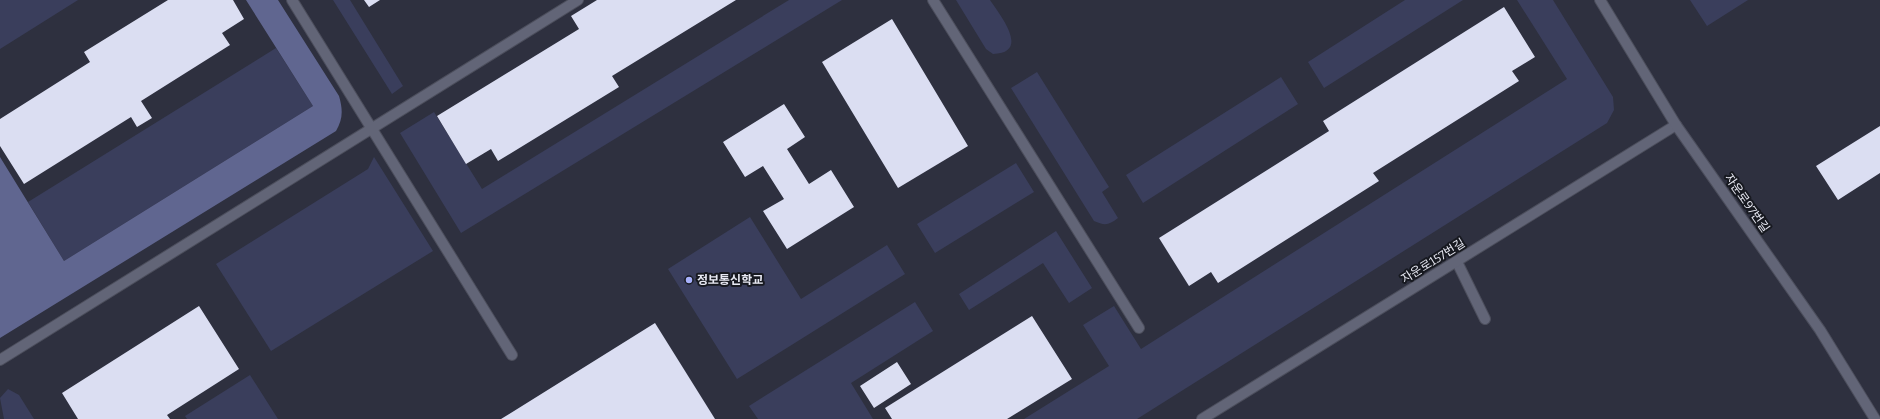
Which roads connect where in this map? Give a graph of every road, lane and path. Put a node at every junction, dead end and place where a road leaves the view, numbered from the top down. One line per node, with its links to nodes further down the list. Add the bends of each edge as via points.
1 (292, 0): 6 (street)
2 (578, 0): 6 (street)
3 (933, 0): 9 (street)
4 (1600, 0): 5 (street, 자운로97번길)
5 (1676, 125): 7 (street, 자운로157번길); 13 (street, 자운로97번길, via 1820,330)
6 (373, 129): 10 (street); 11 (street)
7 (1457, 262): 8 (street); 12 (street, 자운로157번길)
8 (1485, 319)
9 (1140, 328)
10 (512, 355)
11 (0, 360)
12 (1202, 419)
13 (1875, 419)

